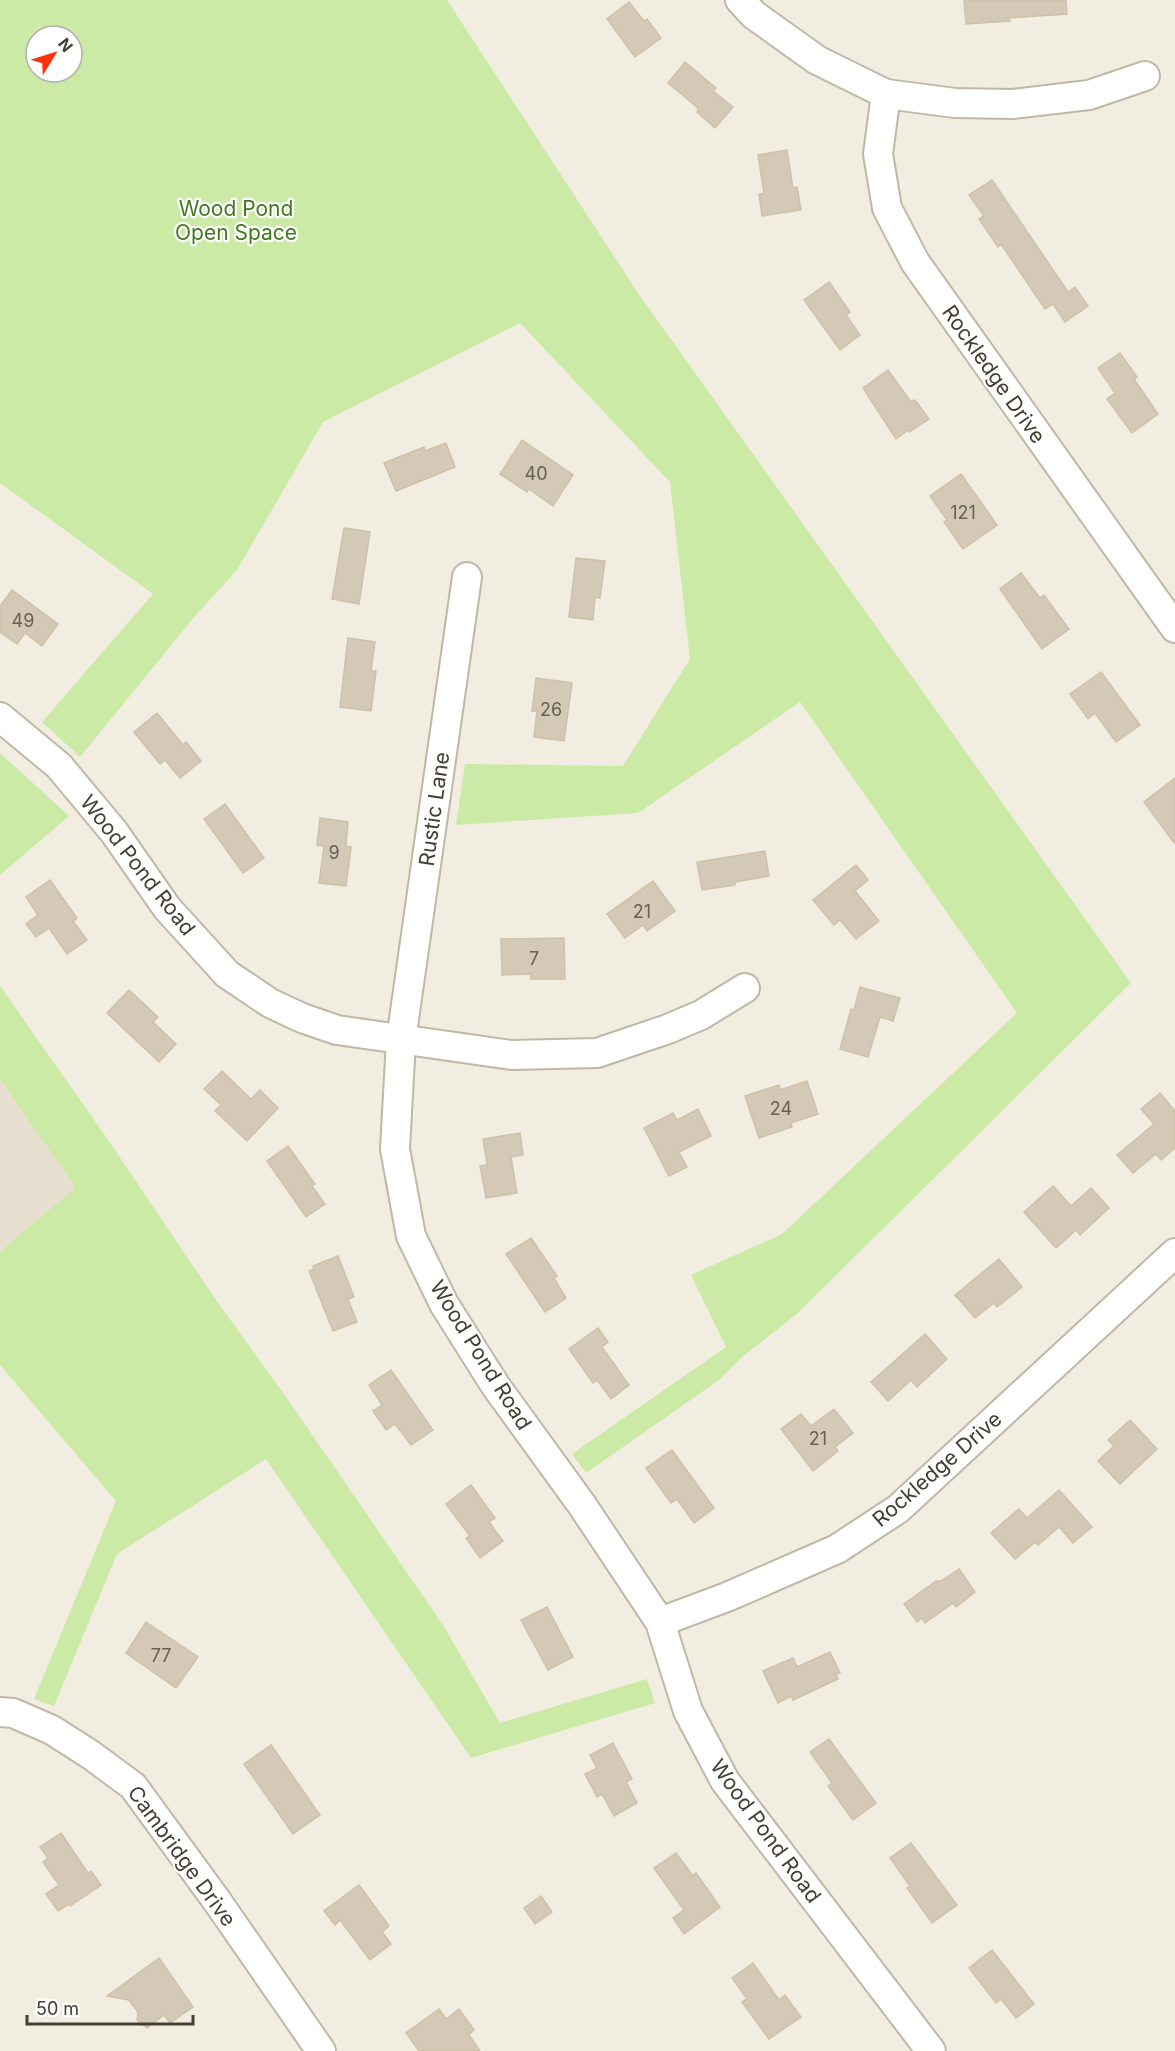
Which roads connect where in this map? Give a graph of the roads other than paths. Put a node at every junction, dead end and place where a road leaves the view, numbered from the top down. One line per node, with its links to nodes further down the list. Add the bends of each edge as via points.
1 (740, 0): 3 (street, via 754,15 817,60)
2 (1145, 76): 3 (street, via 1089,95 1013,104)
3 (886, 94): 5 (street, Rockledge Drive, via 879,154 887,208 915,262)
4 (467, 577): 8 (street, Rustic Lane)
5 (1175, 628)
6 (0, 717): 8 (street, Wood Pond Road, via 59,766 114,831 167,908 227,974 270,1003 302,1018 338,1030)
7 (745, 988): 8 (street, via 701,1015 597,1053 511,1055)
8 (401, 1040): 10 (street, Wood Pond Road, via 395,1149 411,1236 444,1304 495,1385)
9 (1175, 1253): 10 (street, Rockledge Drive, via 897,1509 837,1549)
10 (660, 1622): 13 (street, Wood Pond Road, via 688,1711 725,1781)
11 (0, 1712): 12 (street, Cambridge Drive, via 13,1713 52,1730 133,1786)
12 (321, 2051)
13 (931, 2051)

